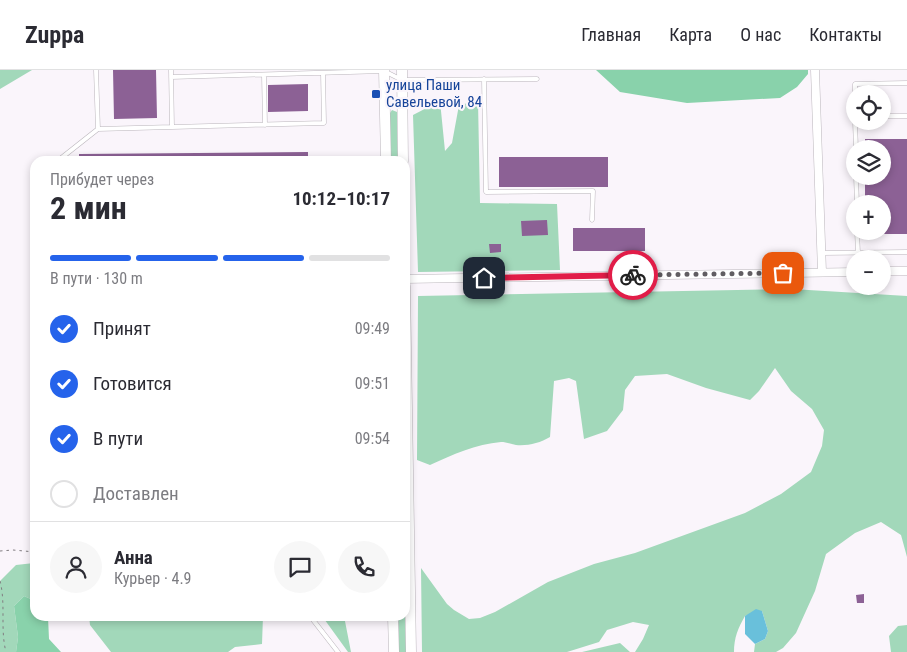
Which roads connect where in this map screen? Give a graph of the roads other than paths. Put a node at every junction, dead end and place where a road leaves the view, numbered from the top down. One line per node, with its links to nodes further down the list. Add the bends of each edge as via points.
1 (96, 70): 17 (lane)
2 (171, 70): 8 (lane)
3 (815, 70): 25 (street)
4 (384, 71): 5 (lane); 7 (lane); 19 (street)
5 (323, 73): 6 (lane); 15 (lane, via 324,123)
6 (264, 75): 8 (lane); 15 (lane)
7 (402, 75): 10 (lane); 20 (street)
8 (171, 77): 16 (lane)
9 (537, 78): 10 (lane)
10 (484, 79): 21 (lane, via 486,192 593,192)
11 (907, 83): 12 (lane)
12 (855, 85)
13 (891, 116): 14 (lane)
14 (907, 116)
15 (265, 124): 16 (lane)
16 (172, 127): 17 (lane)
17 (98, 129): 18 (lane)
18 (64, 156)
19 (386, 156)
20 (403, 156)
21 (592, 220)
22 (891, 252): 23 (lane)
23 (907, 252)
24 (846, 253): 25 (lane)
25 (822, 254): 28 (street)
26 (891, 271): 27 (street)
27 (907, 271)
28 (822, 272): 29 (street); 30 (street)
29 (846, 272)
30 (410, 279)
31 (410, 591): 36 (street)
32 (314, 621): 34 (lane)
33 (393, 621): 35 (street)
34 (338, 652)
35 (394, 652)
36 (411, 652)

